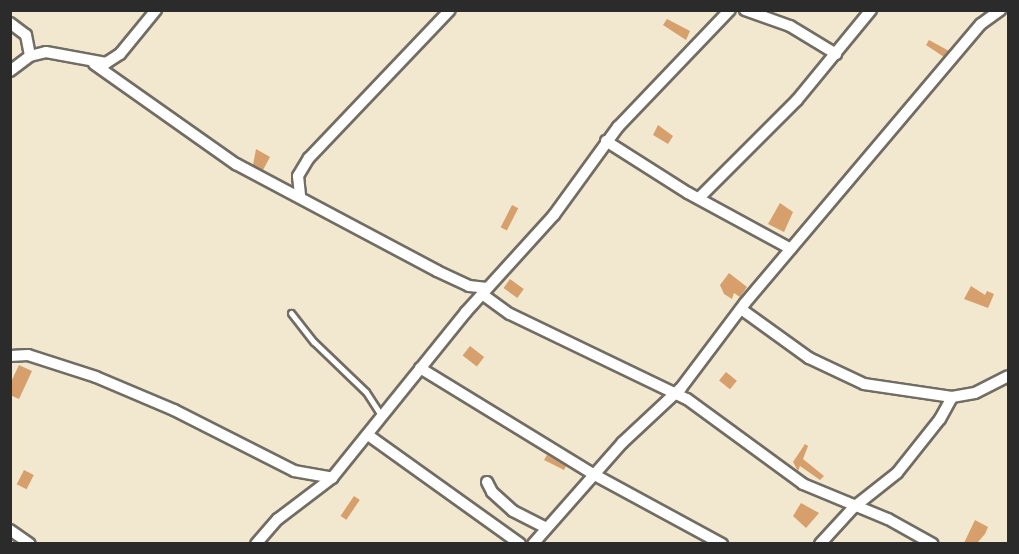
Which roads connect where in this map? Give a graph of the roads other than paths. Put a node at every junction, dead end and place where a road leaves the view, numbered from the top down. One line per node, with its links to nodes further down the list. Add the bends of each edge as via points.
1 (156, 10): 10 (street, via 120,54 106,63)
2 (450, 10): 13 (street, via 309,158 298,176)
3 (730, 10): 12 (street)
4 (745, 10): 8 (street, via 790,26)
5 (871, 10): 8 (street)
6 (1000, 10): 15 (street, via 981,24)
7 (10, 23): 9 (street, via 26,35)
8 (836, 54): 14 (street, via 797,100)
9 (30, 56): 10 (street, via 46,52); 11 (street)
10 (94, 64): 13 (street, via 180,126 211,142 236,164)
11 (10, 71)
12 (606, 141): 14 (street); 17 (street, via 554,215)
13 (300, 195): 16 (street)
14 (699, 198): 15 (street)
15 (791, 249): 19 (street)
16 (461, 283): 17 (street); 18 (street, via 470,294)
17 (484, 291): 18 (street); 24 (street, via 510,314)
18 (472, 306): 22 (street)
19 (741, 309): 24 (street); 25 (street, via 834,373 894,391)
20 (291, 313): 26 (lane, via 314,342 366,392)
21 (11, 356): 29 (street, via 28,355 96,377 174,410 294,471)
22 (420, 368): 26 (street); 28 (street)
23 (1008, 376): 25 (street, via 975,393)
24 (675, 394): 28 (street); 31 (street, via 699,407 795,479)
25 (952, 397): 31 (street, via 940,419 897,473)
26 (382, 417): 27 (street)
27 (368, 435): 29 (street); 36 (street)
28 (593, 474): 32 (street); 38 (street)
29 (332, 478): 35 (street, via 278,519)
30 (487, 482): 32 (street, via 513,511)
31 (854, 507): 39 (street); 40 (street)
32 (546, 528): 37 (street)
33 (10, 530): 34 (street)
34 (30, 543)
35 (256, 543)
36 (520, 543)
37 (533, 543)
38 (722, 543)
39 (820, 543)
40 (933, 543)

